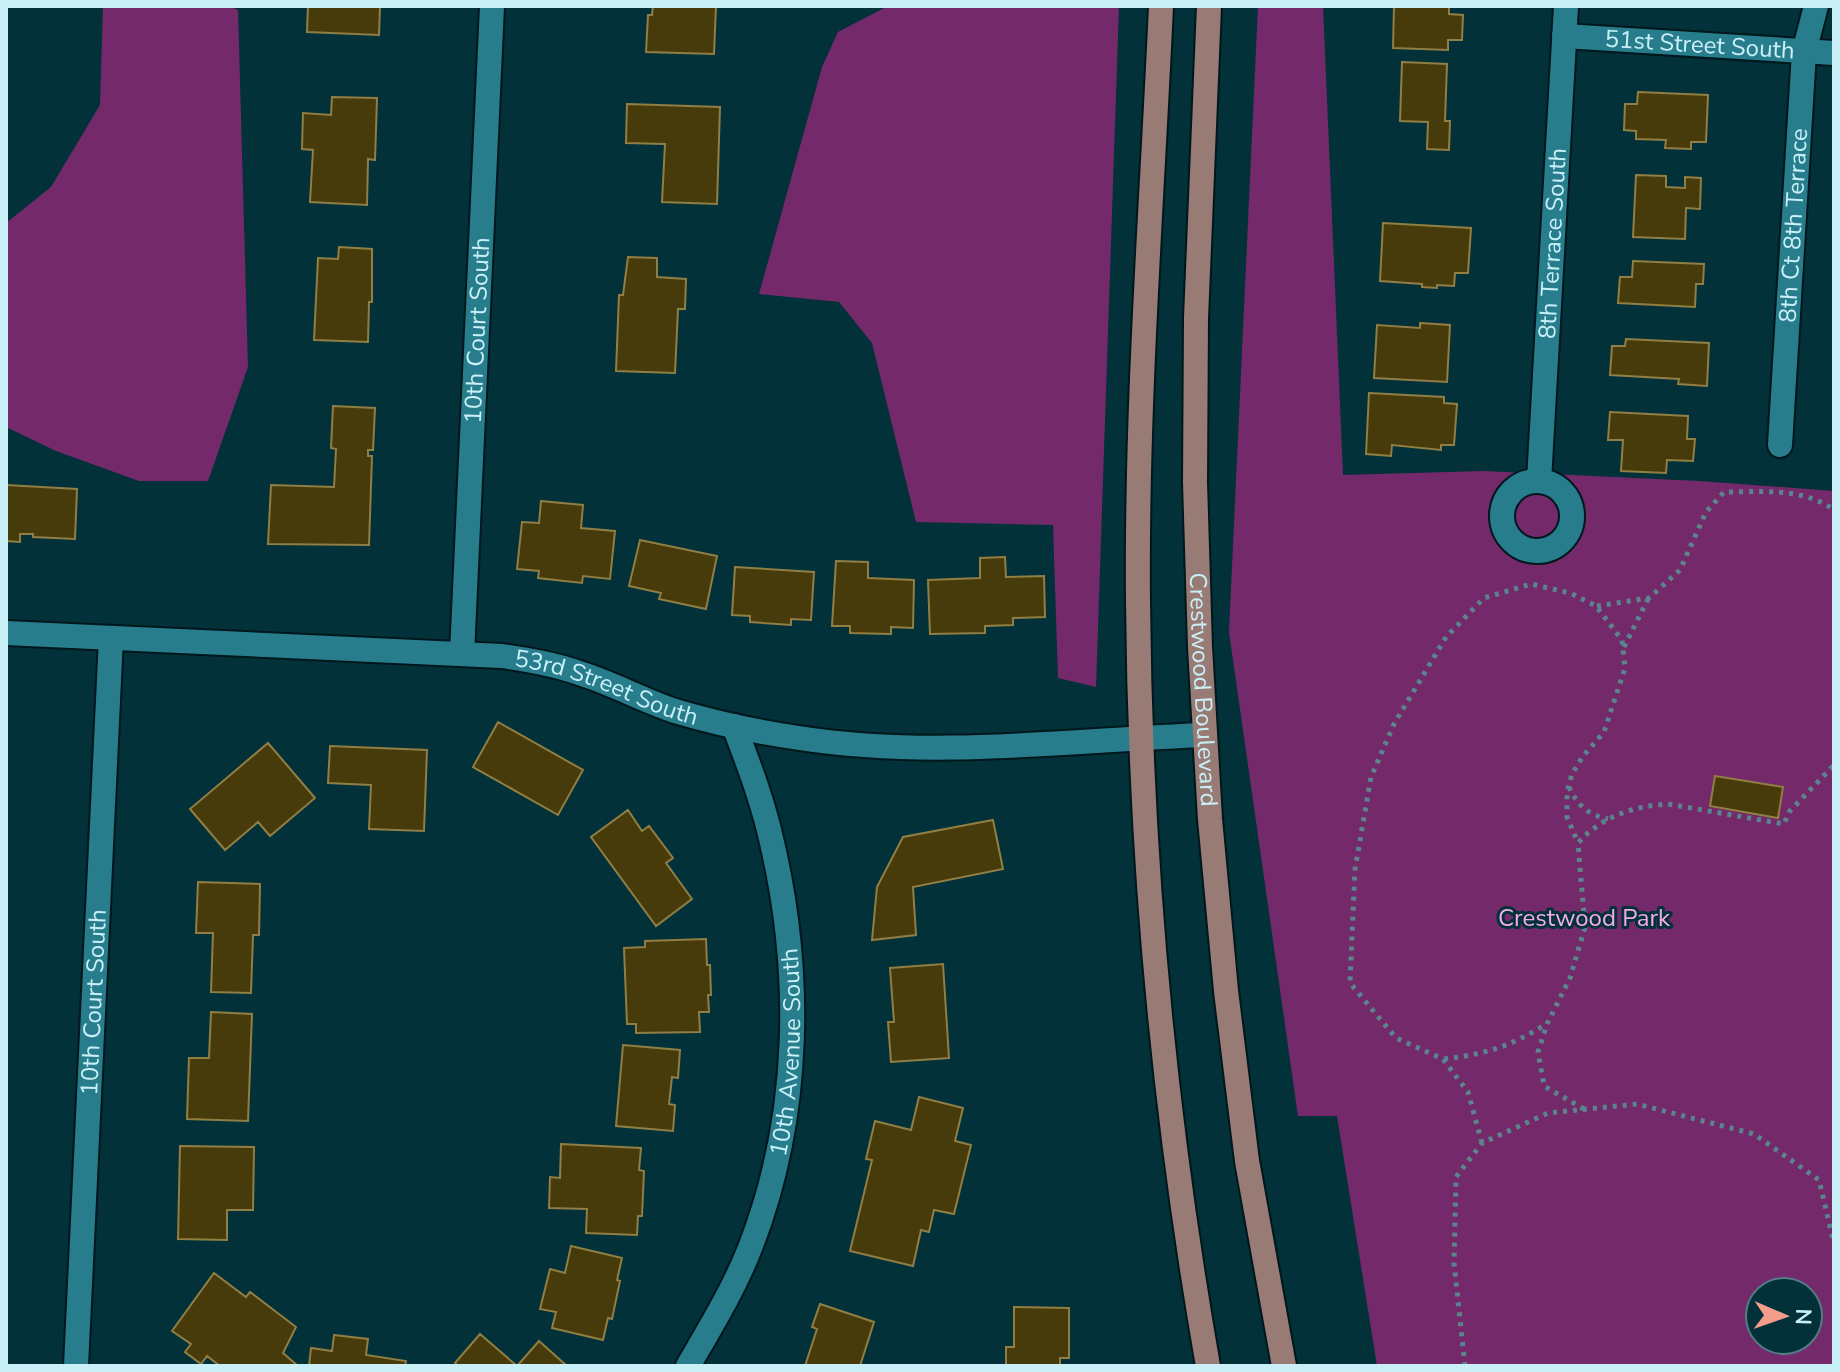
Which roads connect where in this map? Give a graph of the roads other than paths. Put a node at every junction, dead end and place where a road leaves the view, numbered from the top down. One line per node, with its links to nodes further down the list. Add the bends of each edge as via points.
1 (492, 6): 13 (street, 10th Court South)
2 (1161, 6): 16 (main road, via 1139,465)
3 (1209, 6): 15 (main road, Crestwood Boulevard, via 1196,437)
4 (1566, 6): 6 (street, 8th Terrace South)
5 (1816, 6): 7 (street, 8th Ct 8th Terrace)
6 (1564, 36): 7 (street, 51st Street South); 10 (street, 8th Terrace South)
7 (1804, 52): 8 (street, 51st Street South); 9 (street, 8th Ct 8th Terrace)
8 (1834, 53)
9 (1780, 445)
10 (1539, 481)
11 (6, 633): 12 (street, 53rd Street South)
12 (111, 638): 13 (street, 53rd Street South); 17 (street, 10th Court South)
13 (462, 654): 14 (street, 53rd Street South, via 542,662 676,711)
14 (734, 726): 16 (street, 53rd Street South, via 867,746 932,749); 18 (street, 10th Avenue South, via 768,827 790,944 788,1085 777,1160 749,1249)
15 (1205, 735): 16 (street, 53rd Street South); 20 (main road, Crestwood Boulevard, via 1245,1146)
16 (1141, 737): 19 (main road, via 1165,1055)
17 (76, 1366)
18 (688, 1366)
19 (1208, 1366)
20 (1284, 1366)

